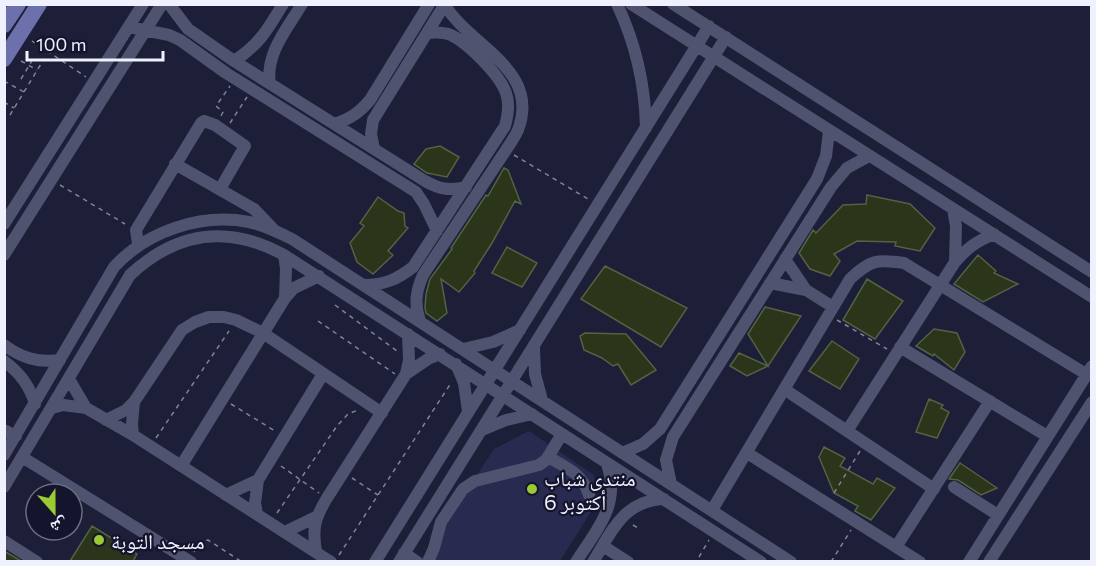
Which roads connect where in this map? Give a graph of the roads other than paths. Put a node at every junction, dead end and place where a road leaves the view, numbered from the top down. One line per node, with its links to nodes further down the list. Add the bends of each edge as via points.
1 (18, 4): 13 (main road)
2 (39, 4): 26 (main road, via 21,34)
3 (143, 4): 15 (street)
4 (162, 4): 17 (street)
5 (169, 4): 16 (street)
6 (283, 4): 19 (street)
7 (302, 4): 23 (street)
8 (429, 4): 29 (street)
9 (617, 4): 31 (street, via 639,65)
10 (631, 4): 24 (street)
11 (673, 4): 14 (street)
12 (445, 5): 18 (street); 22 (street)
13 (4, 25)
14 (709, 26): 20 (street); 24 (street)
15 (129, 27): 17 (street); 43 (street)
16 (188, 29): 21 (street, via 179,31); 27 (street)
17 (146, 30): 21 (street); 48 (street)
18 (427, 33): 22 (street); 29 (street)
19 (264, 36): 23 (street, via 266,45); 27 (street)
20 (726, 37): 25 (street); 53 (street)
21 (180, 40): 41 (street)
22 (470, 41): 38 (street, via 501,80 508,111 505,126); 52 (street, via 501,59 513,74 522,111 518,129)
23 (278, 44): 28 (street, via 269,63)
24 (697, 46): 25 (street); 31 (street)
25 (713, 57): 32 (street); 66 (street)
26 (13, 60)
27 (234, 61): 28 (street)
28 (270, 84): 30 (street)
29 (375, 104): 30 (street); 33 (street, via 371,134)
30 (334, 124): 33 (street)
31 (646, 128): 63 (street)
32 (829, 131): 34 (street); 36 (street, via 826,156)
33 (374, 148): 37 (street)
34 (869, 156): 39 (street, via 847,168); 42 (street)
35 (175, 164): 40 (street); 40 (street, via 201,123 207,121 245,146); 47 (street, via 136,230)
36 (817, 179): 39 (street); 93 (street)
37 (424, 181): 38 (street, via 437,188); 41 (street, via 425,190)
38 (466, 187): 45 (street)
39 (831, 187): 50 (street)
40 (220, 189): 44 (street, via 254,209)
41 (416, 192): 45 (street)
42 (953, 209): 46 (street); 51 (street)
43 (4, 224)
44 (273, 229): 47 (street, via 250,222 207,220 186,224); 56 (street)
45 (436, 231): 52 (street)
46 (994, 234): 51 (street, via 972,245); 59 (street)
47 (138, 244): 71 (street, via 114,267)
48 (4, 255)
49 (284, 255): 54 (street); 60 (street); 77 (street, via 266,245 225,236 194,239 164,250 130,275)
50 (785, 259): 55 (street); 58 (street)
51 (955, 262): 57 (street)
52 (418, 271): 56 (street, via 376,285); 62 (street, via 416,310)
53 (1092, 272)
54 (319, 276): 60 (street, via 294,288); 65 (street)
55 (770, 283): 58 (street); 100 (street)
56 (364, 285): 62 (street)
57 (940, 285): 61 (street, via 903,263 884,260 865,266 850,279); 68 (street); 74 (street)
58 (806, 290): 61 (street)
59 (1092, 297)
60 (285, 298): 64 (street)
61 (831, 311): 80 (street)
62 (420, 321): 67 (street)
63 (522, 329): 67 (street, via 493,342); 73 (street)
64 (263, 333): 75 (street); 84 (street, via 224,317 195,322 182,330); 107 (street)
65 (408, 334): 70 (street); 76 (street, via 409,360)
66 (534, 347): 78 (street); 82 (street, via 535,374)
67 (463, 349): 73 (street)
68 (898, 351): 83 (street); 95 (street)
69 (5, 353): 71 (street, via 34,361); 86 (street)
70 (440, 354): 72 (street); 76 (street)
71 (60, 360): 86 (street)
72 (458, 367): 79 (street); 89 (street)
73 (496, 370): 78 (street); 79 (street)
74 (1089, 370): 99 (street)
75 (323, 374): 90 (street); 108 (street)
76 (404, 377): 90 (street)
77 (69, 379): 87 (street); 88 (street)
78 (513, 380): 81 (street); 82 (street)
79 (487, 384): 81 (street); 89 (street)
80 (784, 389): 95 (street); 102 (street)
81 (504, 394): 91 (street); 94 (street)
82 (542, 400): 101 (street)
83 (990, 401): 99 (street); 112 (street)
84 (134, 402): 92 (street); 98 (street)
85 (1092, 402): 141 (street)
86 (35, 404): 96 (street)
87 (52, 408): 88 (street); 104 (street)
88 (86, 408): 92 (street)
89 (468, 411): 127 (street)
90 (382, 413): 119 (street)
91 (532, 414): 94 (street); 97 (street)
92 (106, 420): 98 (street)
93 (660, 429): 100 (street); 101 (street, via 643,444)
94 (480, 431): 126 (street)
95 (847, 431): 112 (street)
96 (10, 433): 103 (street)
97 (562, 434): 105 (street); 106 (street)
98 (133, 435): 107 (street)
99 (1047, 436): 118 (street)
100 (673, 437): 109 (street, via 666,460)
101 (622, 453): 109 (street)
102 (747, 453): 116 (street); 123 (street)
103 (4, 456)
104 (22, 457): 110 (street); 125 (street)
105 (548, 457): 114 (street, via 577,474); 133 (street, via 539,465 475,481 463,489 441,522)
106 (607, 464): 115 (street); 134 (street, via 612,477 610,504)
107 (181, 466): 113 (street)
108 (258, 480): 113 (street); 117 (street)
109 (670, 484): 116 (street)
110 (4, 486)
111 (954, 487): 118 (street)
112 (934, 489): 123 (street)
113 (226, 495): 117 (street)
114 (589, 495)
115 (664, 500): 122 (street, via 650,500 626,513); 137 (street)
116 (712, 510): 138 (street)
117 (257, 514): 120 (street)
118 (998, 515): 140 (street)
119 (316, 517): 120 (street); 124 (street)
120 (285, 532): 124 (street)
121 (4, 541): 128 (street)
122 (603, 546): 135 (street); 136 (street)
123 (896, 547): 139 (street)
124 (316, 551): 130 (street)
125 (172, 557): 129 (street)
126 (402, 557): 132 (street)
127 (376, 560): 131 (street)
128 (38, 561)
129 (190, 561)
130 (333, 561)
131 (363, 561)
132 (417, 561)
133 (428, 561)
134 (576, 561)
135 (593, 561)
136 (628, 561)
137 (760, 561)
138 (791, 561)
139 (920, 561)
140 (969, 561)
141 (989, 561)

